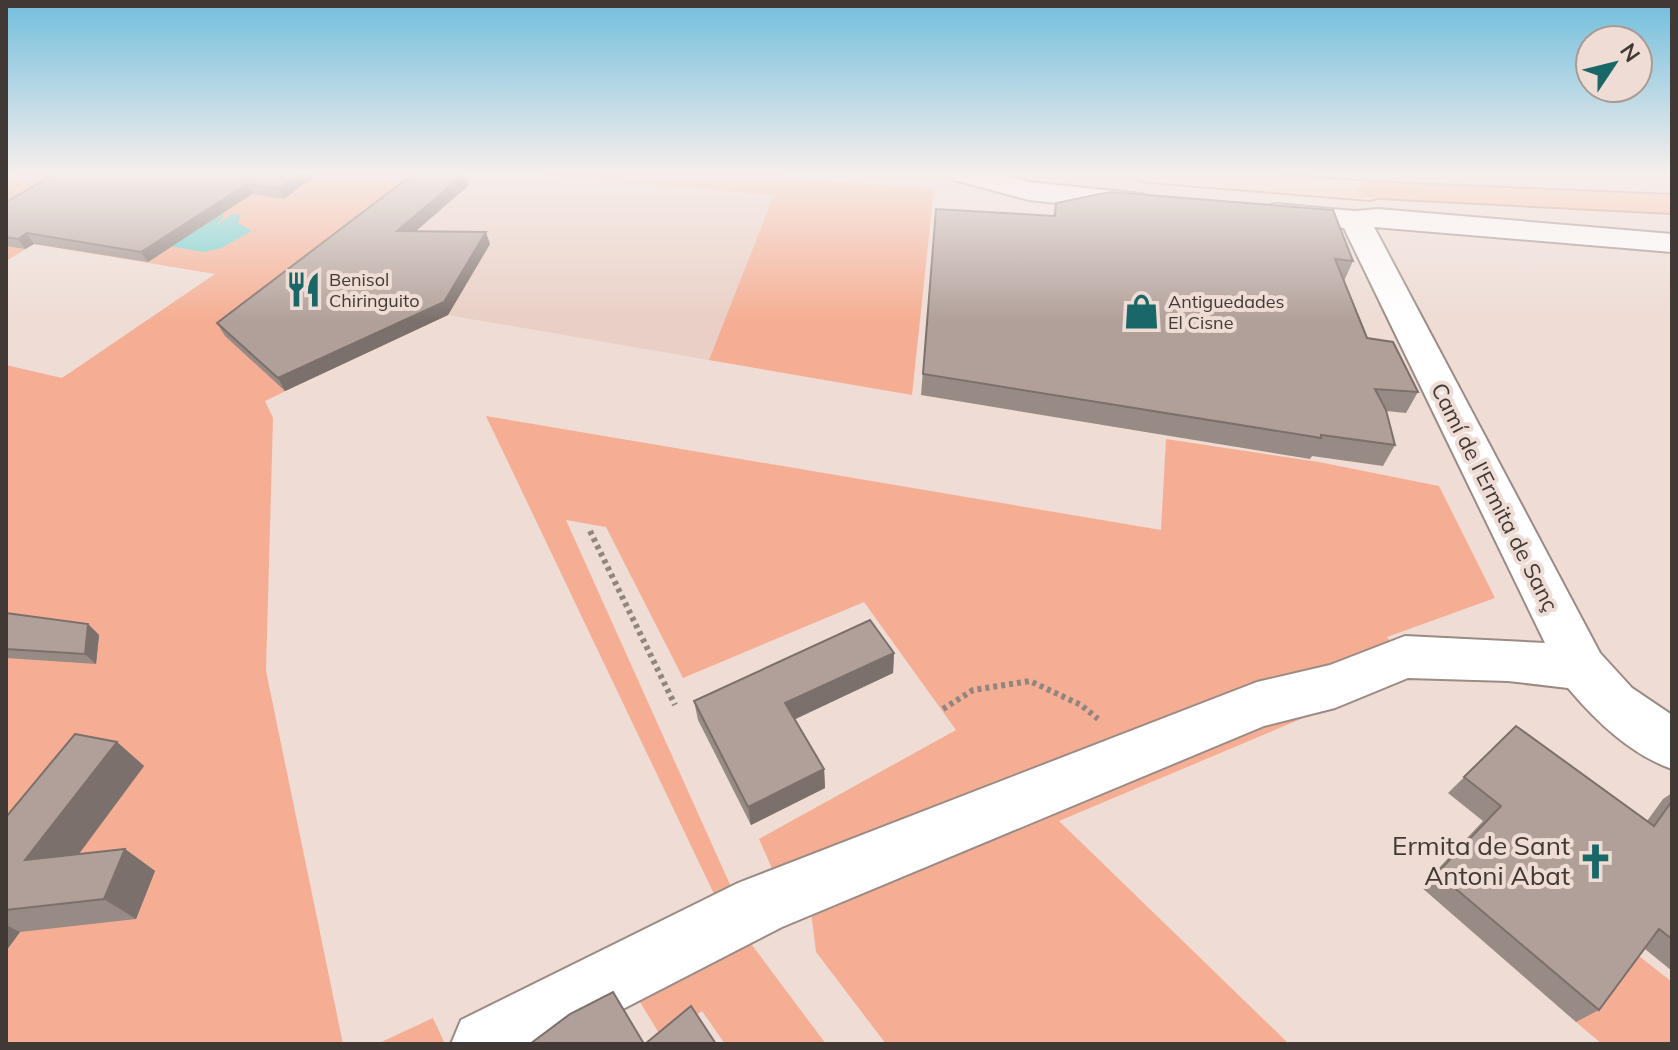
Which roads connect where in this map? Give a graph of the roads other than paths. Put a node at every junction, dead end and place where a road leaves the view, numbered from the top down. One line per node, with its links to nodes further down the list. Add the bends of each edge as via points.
1 (1371, 223): 4 (street, Camí de l'Ermita de Sanç)
2 (1444, 223): 3 (street)
3 (1672, 243)
4 (1582, 668): 5 (street, Camí de l'Ermita de Sanç, via 1614,704); 6 (street, via 1405,657 1335,686 1257,705 760,905)
5 (1672, 745)
6 (485, 1044)

